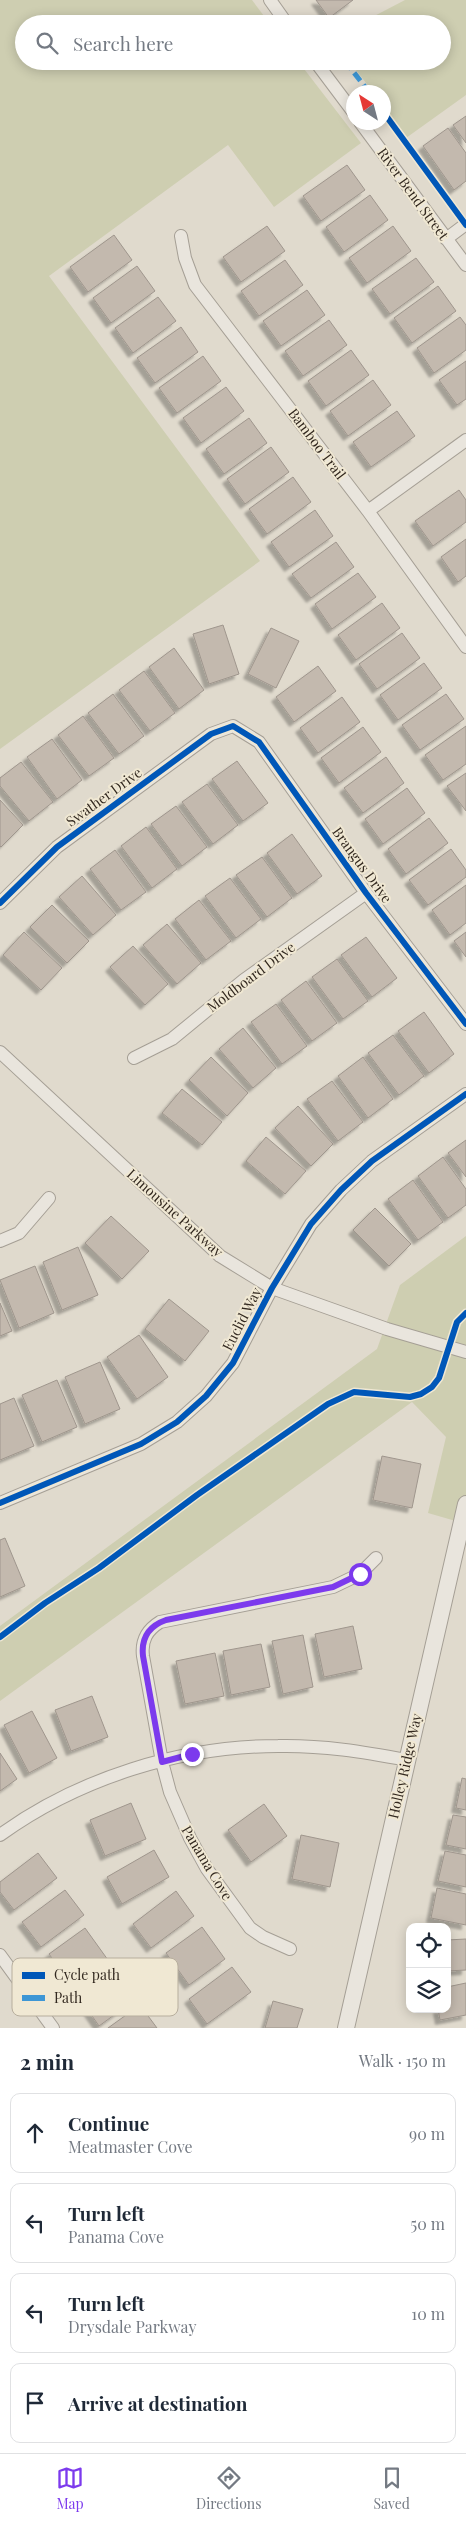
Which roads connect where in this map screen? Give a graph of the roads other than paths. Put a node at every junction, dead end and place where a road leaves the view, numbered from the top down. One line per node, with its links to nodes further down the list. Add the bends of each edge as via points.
1 (270, 0): 2 (street)
2 (281, 15)
3 (322, 70): 4 (street)
4 (346, 102)
5 (366, 130): 8 (street, River Bend Street)
6 (466, 224): 8 (street)
7 (181, 236): 11 (street, Bamboo Trail, via 195,285)
8 (446, 239): 9 (street, River Bend Street)
9 (466, 265)
10 (466, 440): 11 (street)
11 (368, 511): 12 (street, Bamboo Trail)
12 (466, 647)
13 (233, 726): 14 (street, Brangus Drive, via 259,742); 15 (street, Swather Drive, via 211,734 57,847)
14 (366, 893): 16 (street, Brangus Drive); 18 (street, Moldboard Drive, via 244,980 172,1039)
15 (0, 903)
16 (466, 1024)
17 (0, 1052): 22 (street, Limousine Parkway, via 220,1256)
18 (134, 1058)
19 (466, 1094): 22 (street, Euclid Way, via 372,1161 341,1190 310,1224)
20 (49, 1198): 21 (street, via 19,1233)
21 (0, 1241)
22 (272, 1288): 23 (street, Limousine Parkway); 24 (street, Euclid Way, via 233,1363 206,1396 177,1422 141,1444)
23 (466, 1352)
24 (0, 1503)
25 (466, 1504): 27 (street, Holley Ridge Way)
26 (376, 1558): 28 (street, Panama Cove, via 360,1574 341,1584 166,1620 147,1632 143,1656)
27 (406, 1760): 28 (street, via 342,1750 278,1746 213,1750); 35 (street, Holley Ridge Way)
28 (162, 1762): 29 (street, via 108,1778 74,1793 44,1807); 30 (street, Panama Cove, via 182,1822 218,1886 250,1928)
29 (0, 1835)
30 (290, 1949)
31 (0, 1955): 32 (street)
32 (12, 1972)
33 (44, 2016): 34 (street)
34 (53, 2028)
35 (346, 2028)

